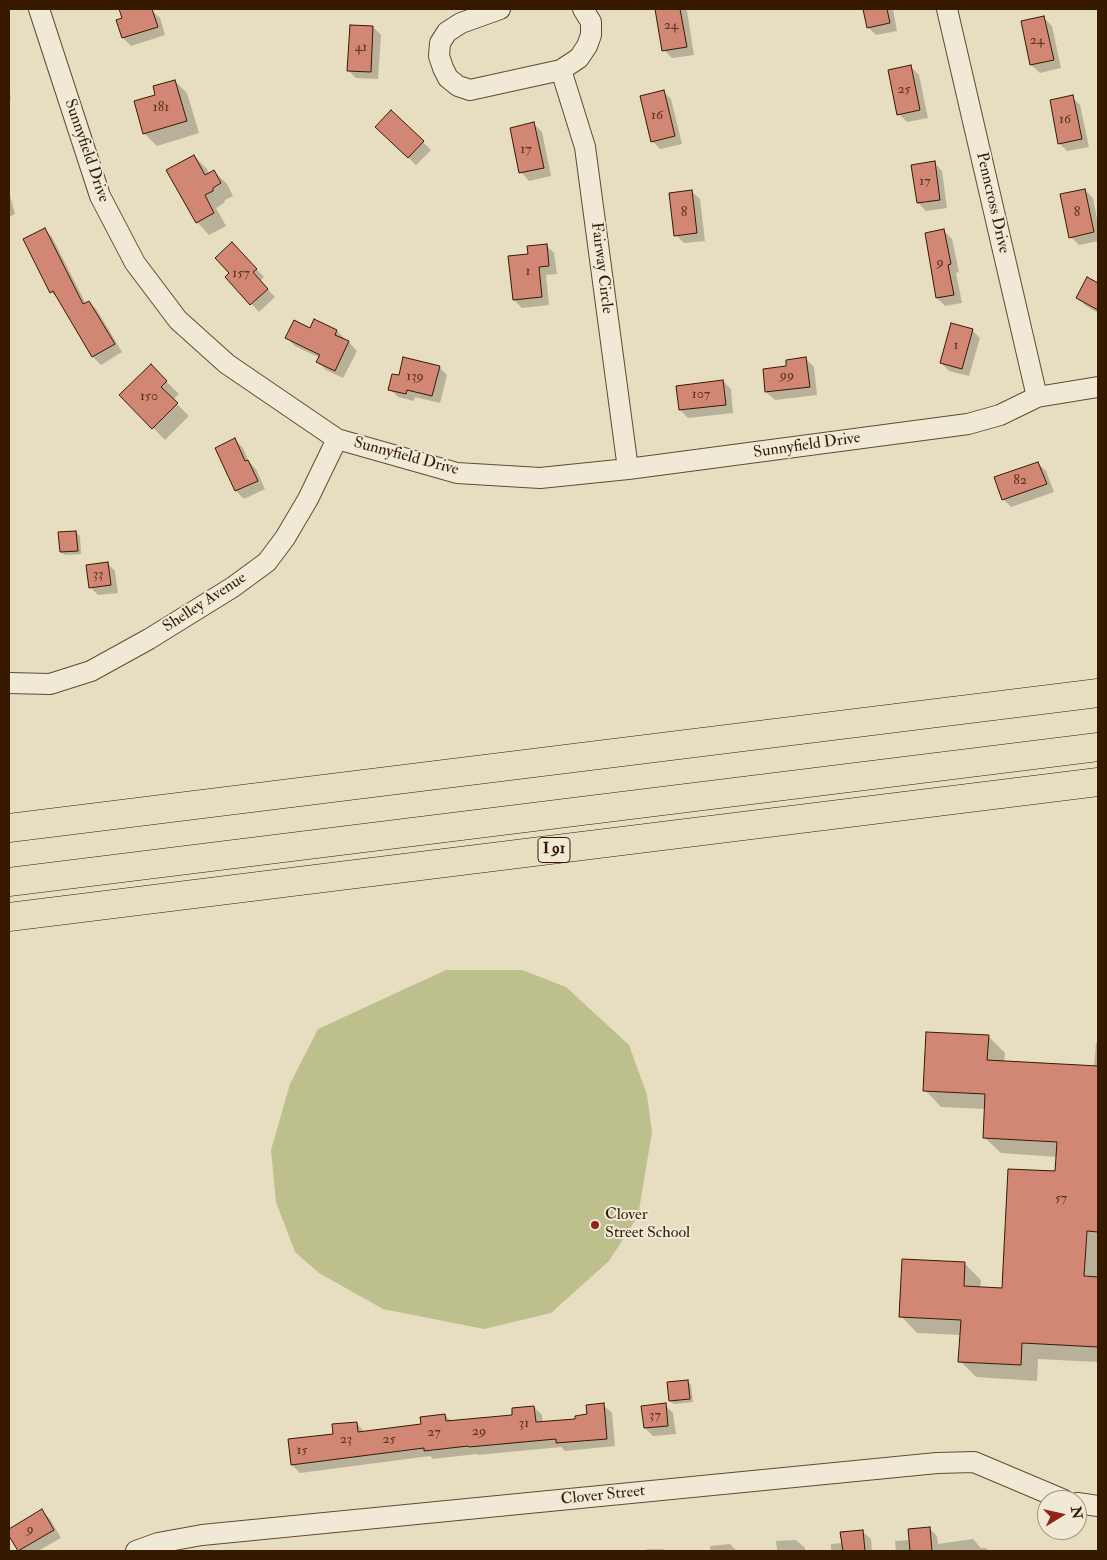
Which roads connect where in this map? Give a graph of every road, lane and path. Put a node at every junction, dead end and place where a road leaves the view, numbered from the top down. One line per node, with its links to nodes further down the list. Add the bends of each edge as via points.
1 (39, 9): 8 (street, Sunnyfield Drive, via 100,196 135,263 178,320 226,364)
2 (500, 9): 5 (street, via 461,23 447,32 440,43 439,56 448,78 470,90)
3 (583, 9): 5 (street, via 591,22 592,35 579,58)
4 (947, 9): 7 (street, Penncross Drive)
5 (561, 70): 9 (street, Fairway Circle, via 585,147)
6 (1098, 387): 7 (street, Sunnyfield Drive)
7 (1037, 396): 9 (street, Sunnyfield Drive, via 1000,415 968,424)
8 (337, 439): 9 (street, Sunnyfield Drive, via 456,473 540,478); 10 (street, Shelley Avenue, via 308,499 267,562 233,587 91,671 50,684)
9 (628, 469)
10 (9, 683)
11 (1098, 693): 15 (highway)
12 (1098, 728): 16 (highway)
13 (1098, 747): 17 (highway)
14 (1098, 782): 18 (highway, I 91)
15 (9, 828)
16 (9, 863)
17 (9, 882)
18 (9, 917)
19 (1040, 1490): 20 (street, Clover Street, via 974,1462 937,1463 202,1535 158,1543)
20 (136, 1551)

